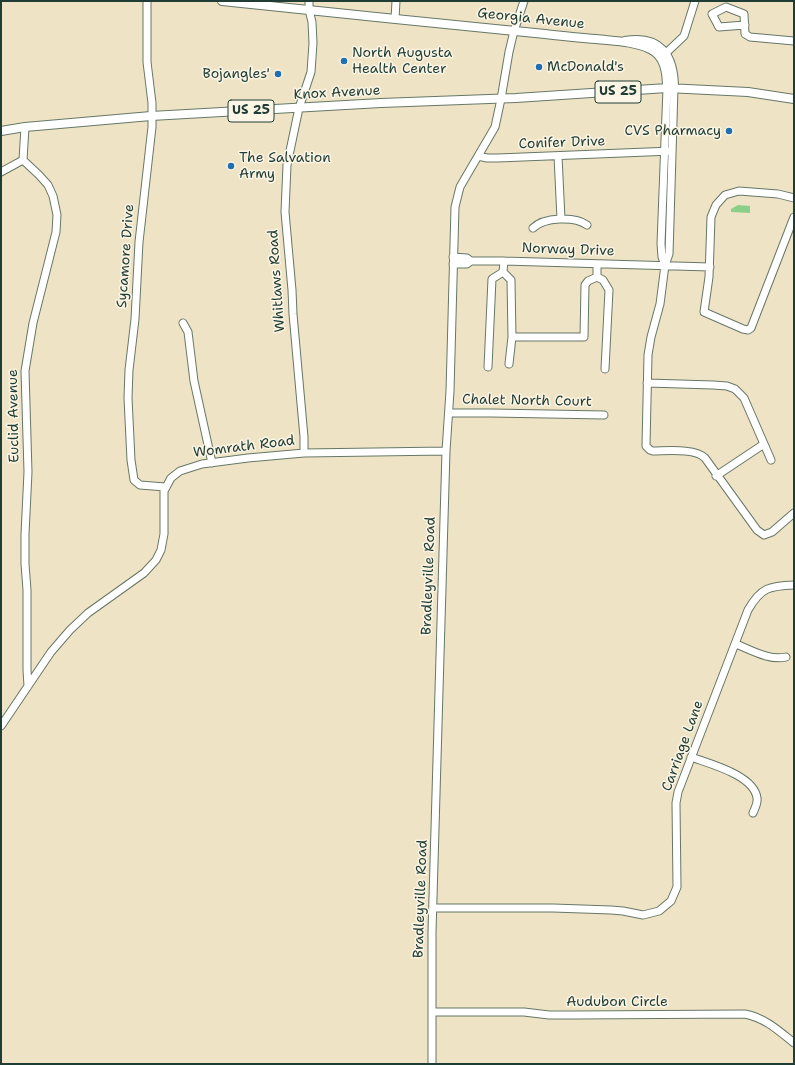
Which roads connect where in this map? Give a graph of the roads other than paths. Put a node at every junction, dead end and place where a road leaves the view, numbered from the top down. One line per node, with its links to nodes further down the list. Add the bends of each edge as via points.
1 (147, 1): 18 (street, Sycamore Drive, via 147,62)
2 (222, 1): 7 (main road, Georgia Avenue)
3 (309, 1): 7 (street, Whitlaws Road)
4 (396, 1): 8 (street)
5 (524, 1): 10 (street, Bradleyville Road)
6 (695, 1): 13 (street, via 684,36)
7 (310, 10): 8 (main road, Georgia Avenue); 17 (street, Whitlaws Road, via 313,43 311,72)
8 (395, 19): 10 (main road, Georgia Avenue)
9 (745, 25): 11 (street, via 745,34 750,37)
10 (514, 31): 12 (main road, Georgia Avenue); 15 (street, Bradleyville Road)
11 (794, 41)
12 (622, 42): 13 (main road, Georgia Avenue, via 645,40); 14 (main road, Georgia Avenue, via 648,48 657,55 667,74)
13 (666, 53): 14 (main road, via 673,68)
14 (670, 88): 15 (main road, Knox Avenue / US 25); 16 (main road, US 25, via 748,92); 21 (street)
15 (501, 99): 17 (main road, Knox Avenue / US 25); 22 (street, Bradleyville Road, via 495,127)
16 (794, 100)
17 (299, 108): 18 (main road, Knox Avenue / US 25); 48 (street, Whitlaws Road, via 287,165 285,212)
18 (152, 116): 19 (main road, Knox Avenue / US 25); 52 (street, Sycamore Drive, via 129,370 130,460 135,482)
19 (25, 127): 20 (main road, Knox Avenue / US 25); 24 (street)
20 (1, 130)
21 (668, 152): 23 (street, Conifer Drive); 34 (street, via 661,244)
22 (478, 156): 23 (street, Conifer Drive); 31 (street, Bradleyville Road, via 458,194 455,207)
23 (558, 156): 28 (street)
24 (23, 160): 25 (street); 57 (street, Euclid Avenue, via 48,185 54,196 57,215 56,232 33,323 25,371 28,472 25,534)
25 (1, 172)
26 (794, 198): 35 (street, via 778,194 745,192 731,192 725,195 716,204 711,217)
27 (794, 217): 35 (street, via 751,328 748,330 704,312)
28 (561, 219): 29 (street, via 577,219); 30 (street, via 542,222)
29 (587, 225)
30 (533, 228)
31 (453, 261): 32 (street, Norway Drive, via 467,258 471,261); 44 (street, Bradleyville Road)
32 (504, 261): 33 (street, Norway Drive); 36 (street)
33 (597, 264): 34 (street, Norway Drive); 37 (street)
34 (665, 265): 35 (street, Norway Drive); 43 (street, via 660,304 648,355)
35 (710, 267)
36 (503, 272): 39 (street, via 511,280); 41 (street, via 492,279)
37 (597, 277): 39 (street, via 588,281 585,286 584,337); 42 (street, via 603,280 609,290)
38 (183, 322): 50 (street, via 188,332 195,389)
39 (512, 337): 40 (street)
40 (510, 364)
41 (488, 367)
42 (605, 370)
43 (647, 383): 46 (street, via 731,388 744,398); 51 (street, via 648,448 653,451 698,453 705,458)
44 (449, 413): 45 (street, Chalet North Court); 47 (street, Bradleyville Road)
45 (604, 415)
46 (764, 444): 49 (street); 51 (street)
47 (446, 451): 48 (street, Womrath Road); 61 (street, Bradleyville Road)
48 (304, 453): 50 (street, Womrath Road)
49 (771, 460)
50 (212, 463): 52 (street, Womrath Road, via 180,470)
51 (716, 476): 53 (street, via 757,530 764,535 772,532)
52 (165, 487): 57 (street, via 164,534 156,560 144,573 74,625)
53 (794, 513)
54 (794, 585): 55 (street, Carriage Lane, via 774,586 760,594 748,610)
55 (736, 644): 56 (street, via 773,658); 59 (street, Carriage Lane)
56 (786, 657)
57 (28, 686): 58 (street)
58 (1, 726)
59 (691, 757): 60 (street, via 747,781 757,798); 61 (street, Carriage Lane, via 677,798 677,887 671,901 659,911 644,915 596,910)
60 (753, 813)
61 (433, 908): 62 (street, Bradleyville Road)
62 (432, 1012): 63 (street, Audubon Circle, via 524,1012 549,1015 744,1014 769,1022); 64 (street, Bradleyville Road)
63 (794, 1043)
64 (432, 1064)

